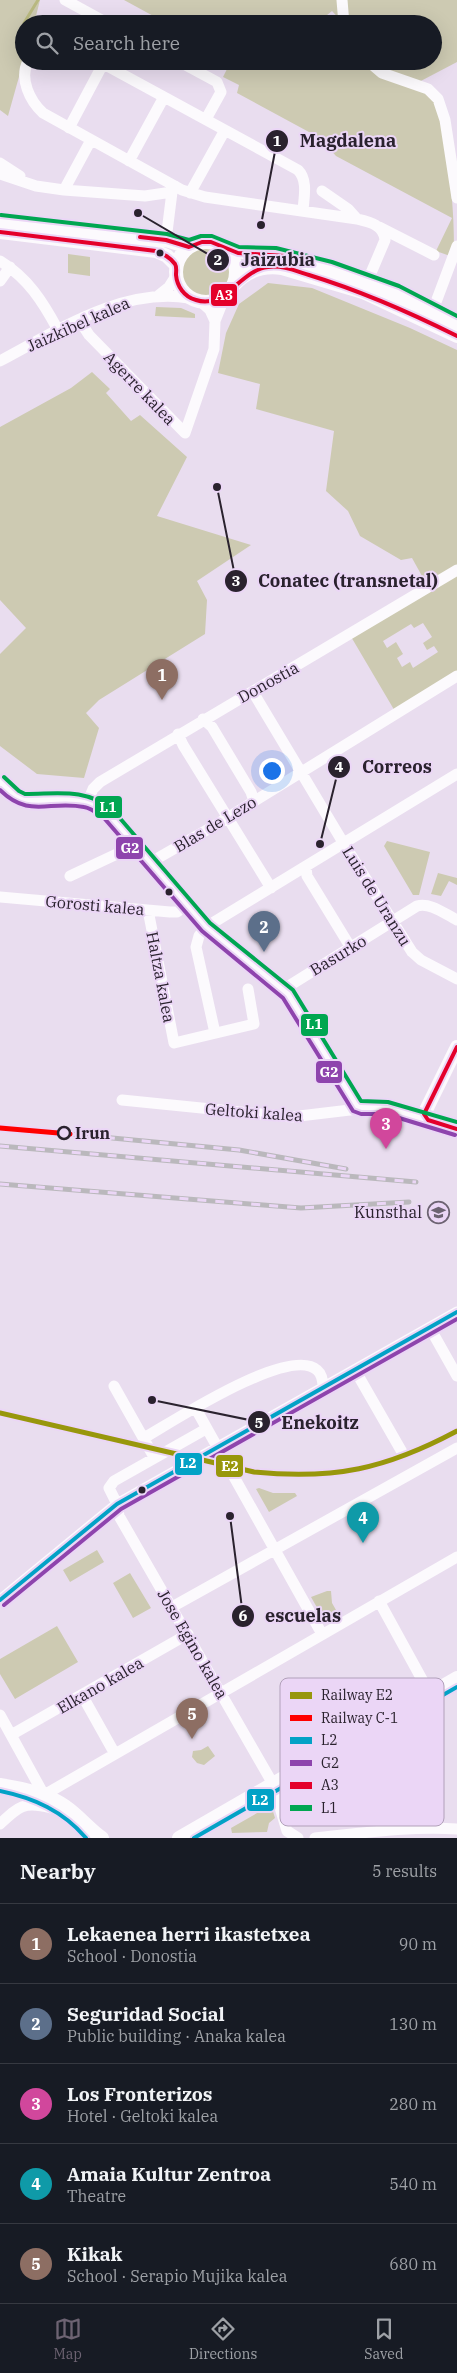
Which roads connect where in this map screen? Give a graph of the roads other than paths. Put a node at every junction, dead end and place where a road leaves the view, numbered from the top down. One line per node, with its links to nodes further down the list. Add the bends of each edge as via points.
1 (65, 0): 3 (street)
2 (342, 0): 4 (street)
3 (92, 15)
4 (343, 15)
5 (24, 70): 12 (street, via 32,103)
6 (98, 70): 12 (street)
7 (114, 70): 10 (street)
8 (195, 70): 11 (street, via 220,87 221,92)
9 (378, 70): 23 (street, via 428,89 438,99 445,120)
10 (164, 97): 11 (street); 15 (street)
11 (206, 119): 13 (street)
12 (69, 128): 14 (street)
13 (225, 130): 22 (street); 24 (street, via 303,174)
14 (91, 140): 15 (street); 20 (street)
15 (129, 161): 19 (street)
16 (0, 163): 18 (street)
17 (0, 174): 18 (street)
18 (36, 186): 20 (street)
19 (173, 189): 20 (street, via 145,196); 22 (street); 29 (street)
20 (64, 190)
21 (322, 191): 25 (street)
22 (190, 193): 24 (street)
23 (457, 198)
24 (303, 210): 25 (street)
25 (357, 219): 27 (street)
26 (0, 221): 29 (main road)
27 (379, 227): 33 (street); 37 (street, via 385,240)
28 (0, 232): 36 (main road, via 156,251 168,256)
29 (166, 240): 31 (main road)
30 (457, 246): 42 (street)
31 (188, 247): 32 (main road, via 206,242); 36 (main road, via 179,258)
32 (224, 248): 37 (main road, via 293,258); 39 (main road, via 236,270)
33 (434, 255)
34 (0, 261): 35 (street)
35 (10, 267): 38 (street); 46 (street, via 34,290)
36 (176, 270): 40 (street, via 169,287); 41 (main road, via 178,285)
37 (368, 280): 42 (main road)
38 (0, 281)
39 (229, 291): 41 (main road, via 214,302); 44 (street, Agerre kalea); 47 (main road, via 255,270 282,268 363,292)
40 (159, 295): 41 (street, Jaizkibel kalea); 43 (street, Jaizkibel kalea, via 128,300)
41 (195, 300): 44 (street, via 210,310)
42 (433, 310): 45 (main road)
43 (80, 320): 44 (street, Agerre kalea, via 89,335 185,434 214,349); 46 (street, Jaizkibel kalea)
44 (215, 321)
45 (457, 323)
46 (58, 330): 48 (street, Jaizkibel kalea)
47 (457, 336)
48 (0, 361)
49 (457, 570): 51 (street, Donostia)
50 (457, 676): 54 (street, Blas de Lezo)
51 (258, 690): 52 (street, Donostia); 54 (street, Luis de Uranzu)
52 (204, 719): 53 (street, Donostia); 58 (street, via 212,727)
53 (178, 734): 57 (street, Donostia, via 100,782); 59 (street)
54 (300, 771): 58 (street, Blas de Lezo); 60 (street, Luis de Uranzu)
55 (457, 774): 60 (street)
56 (0, 780): 57 (street, via 15,796 24,800)
57 (88, 801): 61 (street, via 108,813)
58 (254, 801): 59 (street, Blas de Lezo)
59 (227, 818): 62 (street, Blas de Lezo); 65 (street)
60 (344, 844): 63 (street); 70 (street, Luis de Uranzu)
61 (136, 845): 62 (street); 64 (street)
62 (151, 862): 67 (street)
63 (306, 867): 65 (street); 72 (street, via 307,876)
64 (70, 876)
65 (270, 888): 71 (street)
66 (0, 896): 68 (street, Gorosti kalea)
67 (187, 904): 68 (street, Gorosti kalea, via 177,912); 71 (street)
68 (148, 910): 76 (street, Haltza kalea, via 174,1043)
69 (457, 920): 70 (street, Basurko, via 422,904)
70 (392, 922): 72 (street, Basurko); 73 (street, Luis de Uranzu, via 416,956)
71 (206, 927): 75 (street); 76 (street, via 196,948)
72 (351, 948): 75 (street, Basurko)
73 (457, 979)
74 (248, 989): 76 (street, via 254,1024)
75 (284, 989): 78 (street)
76 (215, 1033)
77 (457, 1047): 82 (main road)
78 (345, 1084): 80 (street); 81 (street, via 347,1102)
79 (122, 1100): 81 (street, Geltoki kalea, via 268,1116)
80 (357, 1105): 81 (street, Geltoki kalea); 82 (street, Geltoki kalea)
81 (338, 1112)
82 (422, 1116): 83 (street, Geltoki kalea)
83 (457, 1129)
84 (457, 1312): 85 (street)
85 (430, 1328): 86 (street); 87 (street)
86 (355, 1370): 89 (street); 95 (street)
87 (457, 1376)
88 (114, 1386): 92 (street)
89 (324, 1388): 90 (street, via 322,1377 313,1368 276,1369 247,1379); 93 (street)
90 (196, 1409): 91 (street); 92 (street)
91 (206, 1428): 93 (street); 96 (street)
92 (144, 1438): 96 (street)
93 (217, 1447): 97 (street); 98 (street)
94 (457, 1448): 98 (street)
95 (402, 1452)
96 (154, 1457): 97 (street, Jose Egino kalea, via 114,1481 109,1488)
97 (117, 1504): 100 (street); 102 (street, Jose Egino kalea, via 119,1516)
98 (274, 1548): 102 (street); 104 (street)
99 (457, 1557): 101 (street)
100 (0, 1600)
101 (380, 1602): 104 (street); 105 (street)
102 (172, 1607): 103 (street, Jose Egino kalea)
103 (188, 1634): 109 (street, Jose Egino kalea); 111 (street, Elkano kalea)
104 (322, 1634): 109 (street)
105 (421, 1678)
106 (457, 1678): 107 (main road)
107 (444, 1686)
108 (457, 1687): 110 (main road)
109 (220, 1692): 114 (street); 118 (street, Jose Egino kalea)
110 (444, 1694)
111 (82, 1695): 113 (street, Elkano kalea); 114 (street)
112 (0, 1715): 113 (street)
113 (11, 1735): 120 (street)
114 (115, 1754): 120 (street)
115 (280, 1784): 118 (main road)
116 (0, 1785): 120 (main road)
117 (280, 1785): 118 (main road)
118 (274, 1788): 121 (street, Jose Egino kalea); 128 (main road); 129 (main road)
119 (0, 1790): 122 (main road, via 26,1796)
120 (44, 1795): 127 (main road, via 66,1806)
121 (280, 1807)
122 (51, 1808): 123 (street, via 23,1805); 126 (main road)
123 (0, 1824)
124 (286, 1826): 130 (street, Jose Egino kalea)
125 (457, 1829): 131 (street, via 385,1831)
126 (86, 1838)
127 (102, 1838)
128 (179, 1838)
129 (194, 1838)
130 (298, 1838)
131 (315, 1838)

